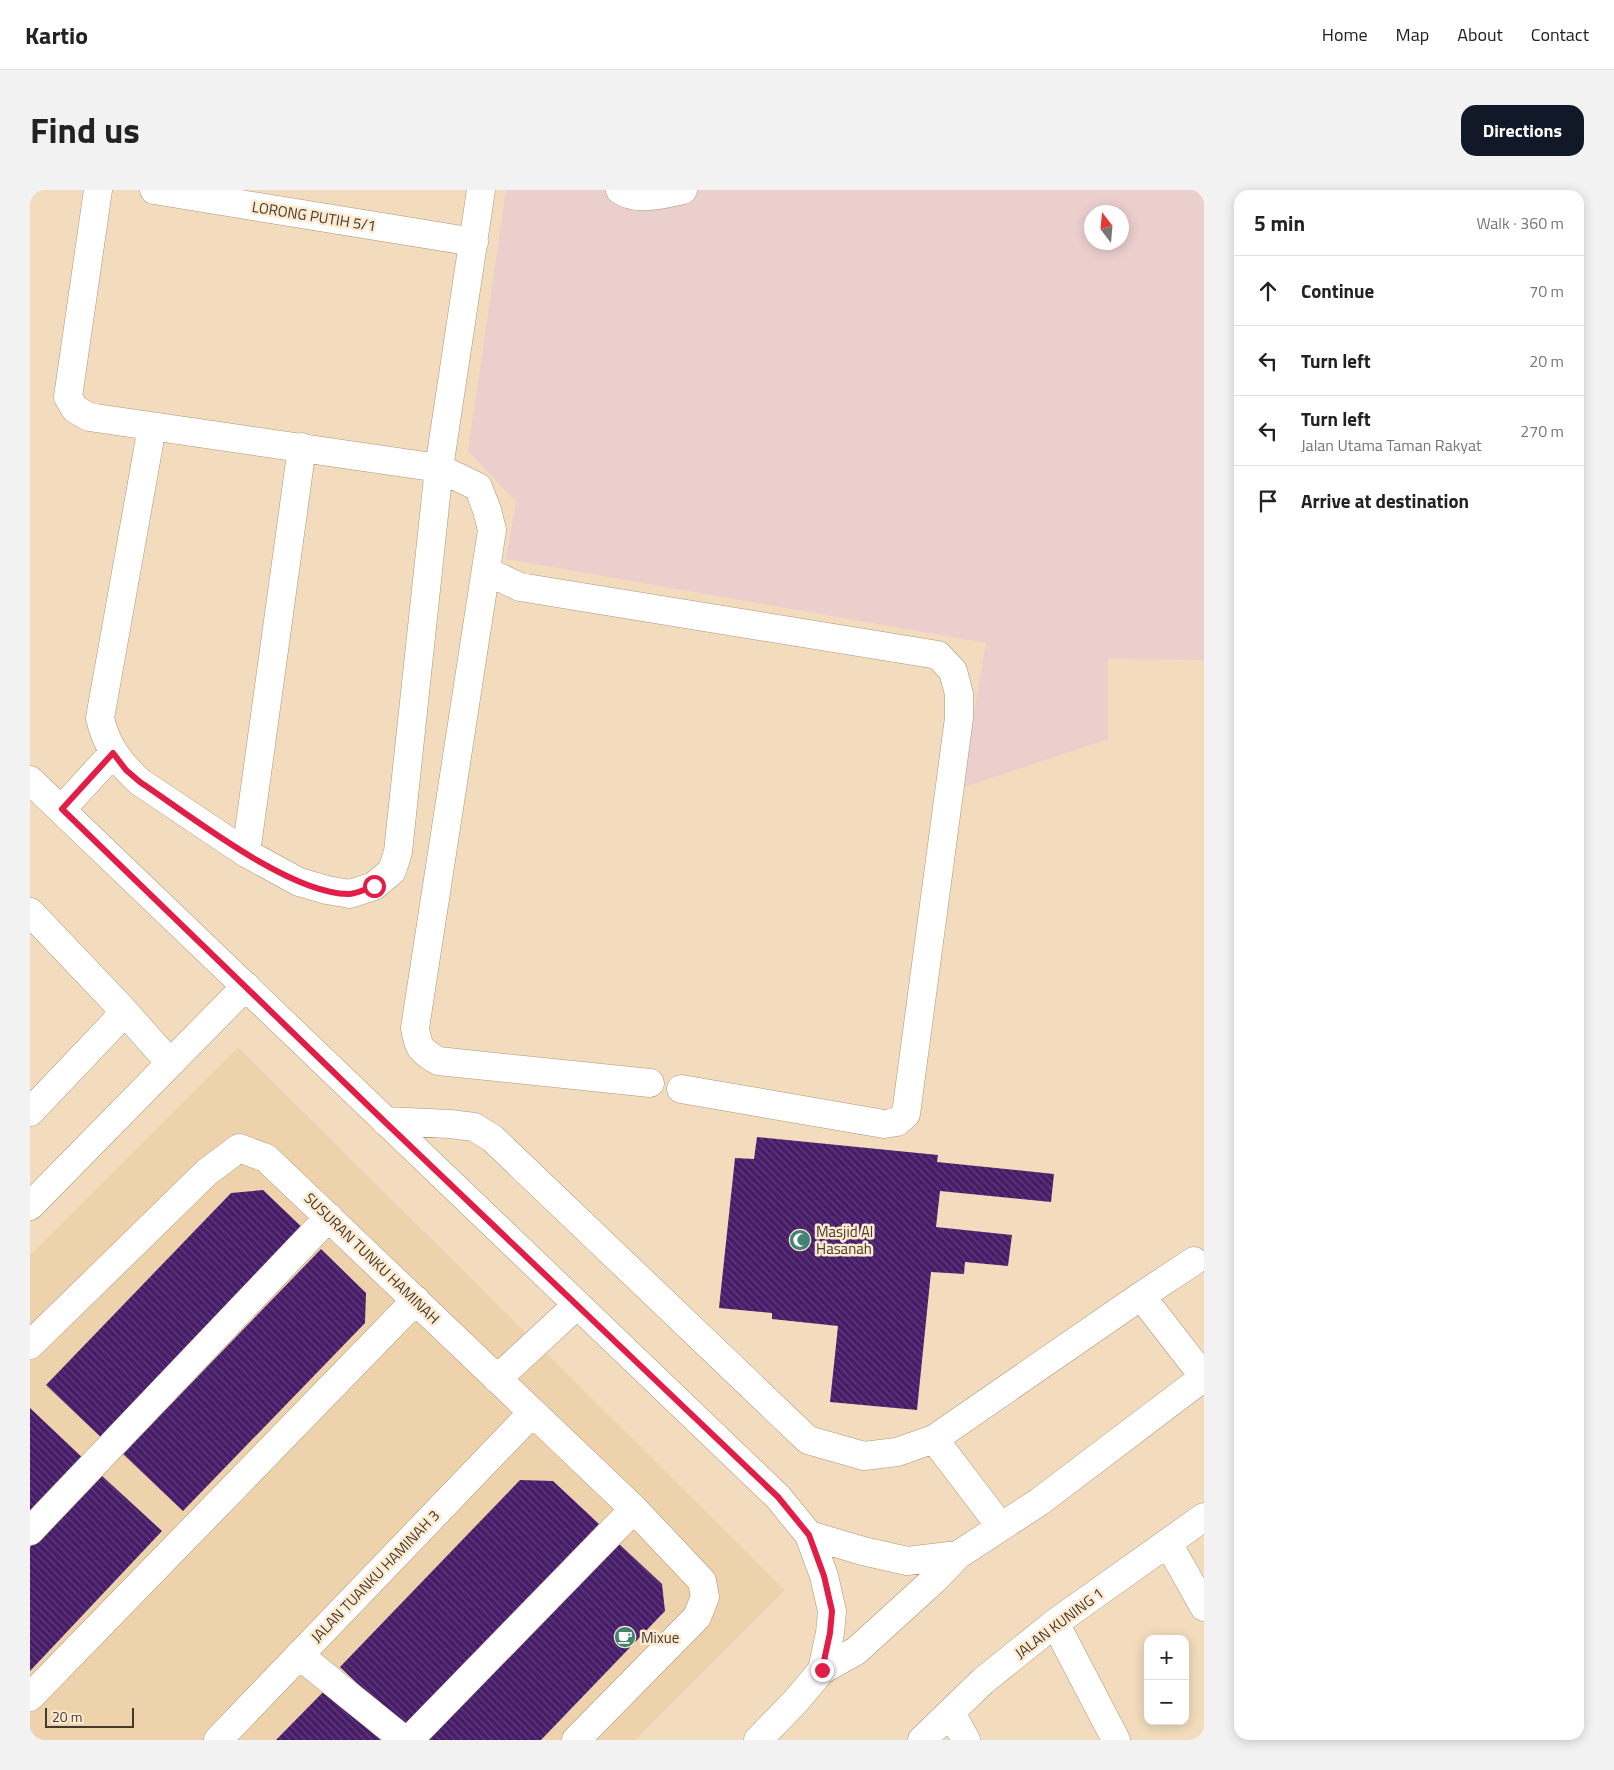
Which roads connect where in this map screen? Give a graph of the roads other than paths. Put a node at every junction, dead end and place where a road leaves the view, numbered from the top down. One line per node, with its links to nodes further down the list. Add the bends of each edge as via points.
1 (98, 190): 7 (street, via 68,397 75,409 89,417)
2 (154, 190): 6 (street, LORONG PUTIH 5/1)
3 (481, 190): 6 (street)
4 (620, 190): 5 (street, via 643,197)
5 (682, 190)
6 (474, 242): 9 (street)
7 (152, 427): 8 (street); 11 (street, via 100,718 103,734)
8 (302, 447): 9 (street); 14 (street)
9 (439, 468): 10 (street, via 478,487 492,530); 14 (street, via 398,852 392,871 374,886 350,894 298,882)
10 (486, 571): 19 (street, via 415,1028 417,1044 438,1061); 20 (street, via 520,587 938,655 953,671 959,694 958,718 906,1114 897,1122 884,1124)
11 (113, 753): 13 (street); 14 (street, via 140,782)
12 (30, 780): 13 (street)
13 (62, 809): 16 (street)
14 (246, 853)
15 (35, 925): 17 (street)
16 (246, 986): 18 (street); 22 (street)
17 (125, 1012): 18 (street); 21 (street)
18 (170, 1063): 23 (street)
19 (650, 1084)
20 (681, 1089)
21 (30, 1112)
22 (384, 1121): 28 (street); 33 (street, via 450,1124 474,1128 492,1138 808,1440 864,1456 897,1452)
23 (30, 1206)
24 (329, 1217): 27 (street, SUSURAN TUNKU HAMINAH); 29 (street, SUSURAN TUNKU HAMINAH, via 266,1158 239,1148 207,1172); 37 (street)
25 (1194, 1261): 26 (street)
26 (1141, 1296): 30 (street); 33 (street)
27 (416, 1300): 31 (street, SUSURAN TUNKU HAMINAH); 45 (street)
28 (577, 1305): 31 (street); 38 (street, via 778,1497)
29 (30, 1345)
30 (1204, 1377): 36 (street)
31 (497, 1379): 32 (street, SUSURAN TUNKU HAMINAH)
32 (532, 1413): 34 (street, SUSURAN TUNKU HAMINAH); 43 (street, JALAN TUANKU HAMINAH 3)
33 (934, 1439): 36 (street)
34 (634, 1509): 49 (street); 50 (street, SUSURAN TUNKU HAMINAH, via 702,1581 705,1597 698,1617)
35 (1204, 1517): 39 (street, JALAN KUNING 1)
36 (1001, 1527): 40 (street)
37 (30, 1531)
38 (809, 1535): 40 (street, via 907,1561); 44 (street, via 832,1611)
39 (1168, 1543): 41 (street); 42 (street, JALAN KUNING 1)
40 (958, 1555): 44 (street, via 856,1651)
41 (1204, 1607)
42 (1055, 1623): 46 (street, JALAN KUNING 1, via 983,1682); 54 (street)
43 (299, 1655): 47 (street, JALAN TUANKU HAMINAH 3); 48 (street)
44 (822, 1670): 51 (street)
45 (30, 1697)
46 (951, 1713): 52 (street, JALAN KUNING 1); 53 (street)
47 (218, 1740)
48 (404, 1740)
49 (410, 1740)
50 (576, 1740)
51 (758, 1740)
52 (922, 1740)
53 (966, 1740)
54 (1116, 1740)

